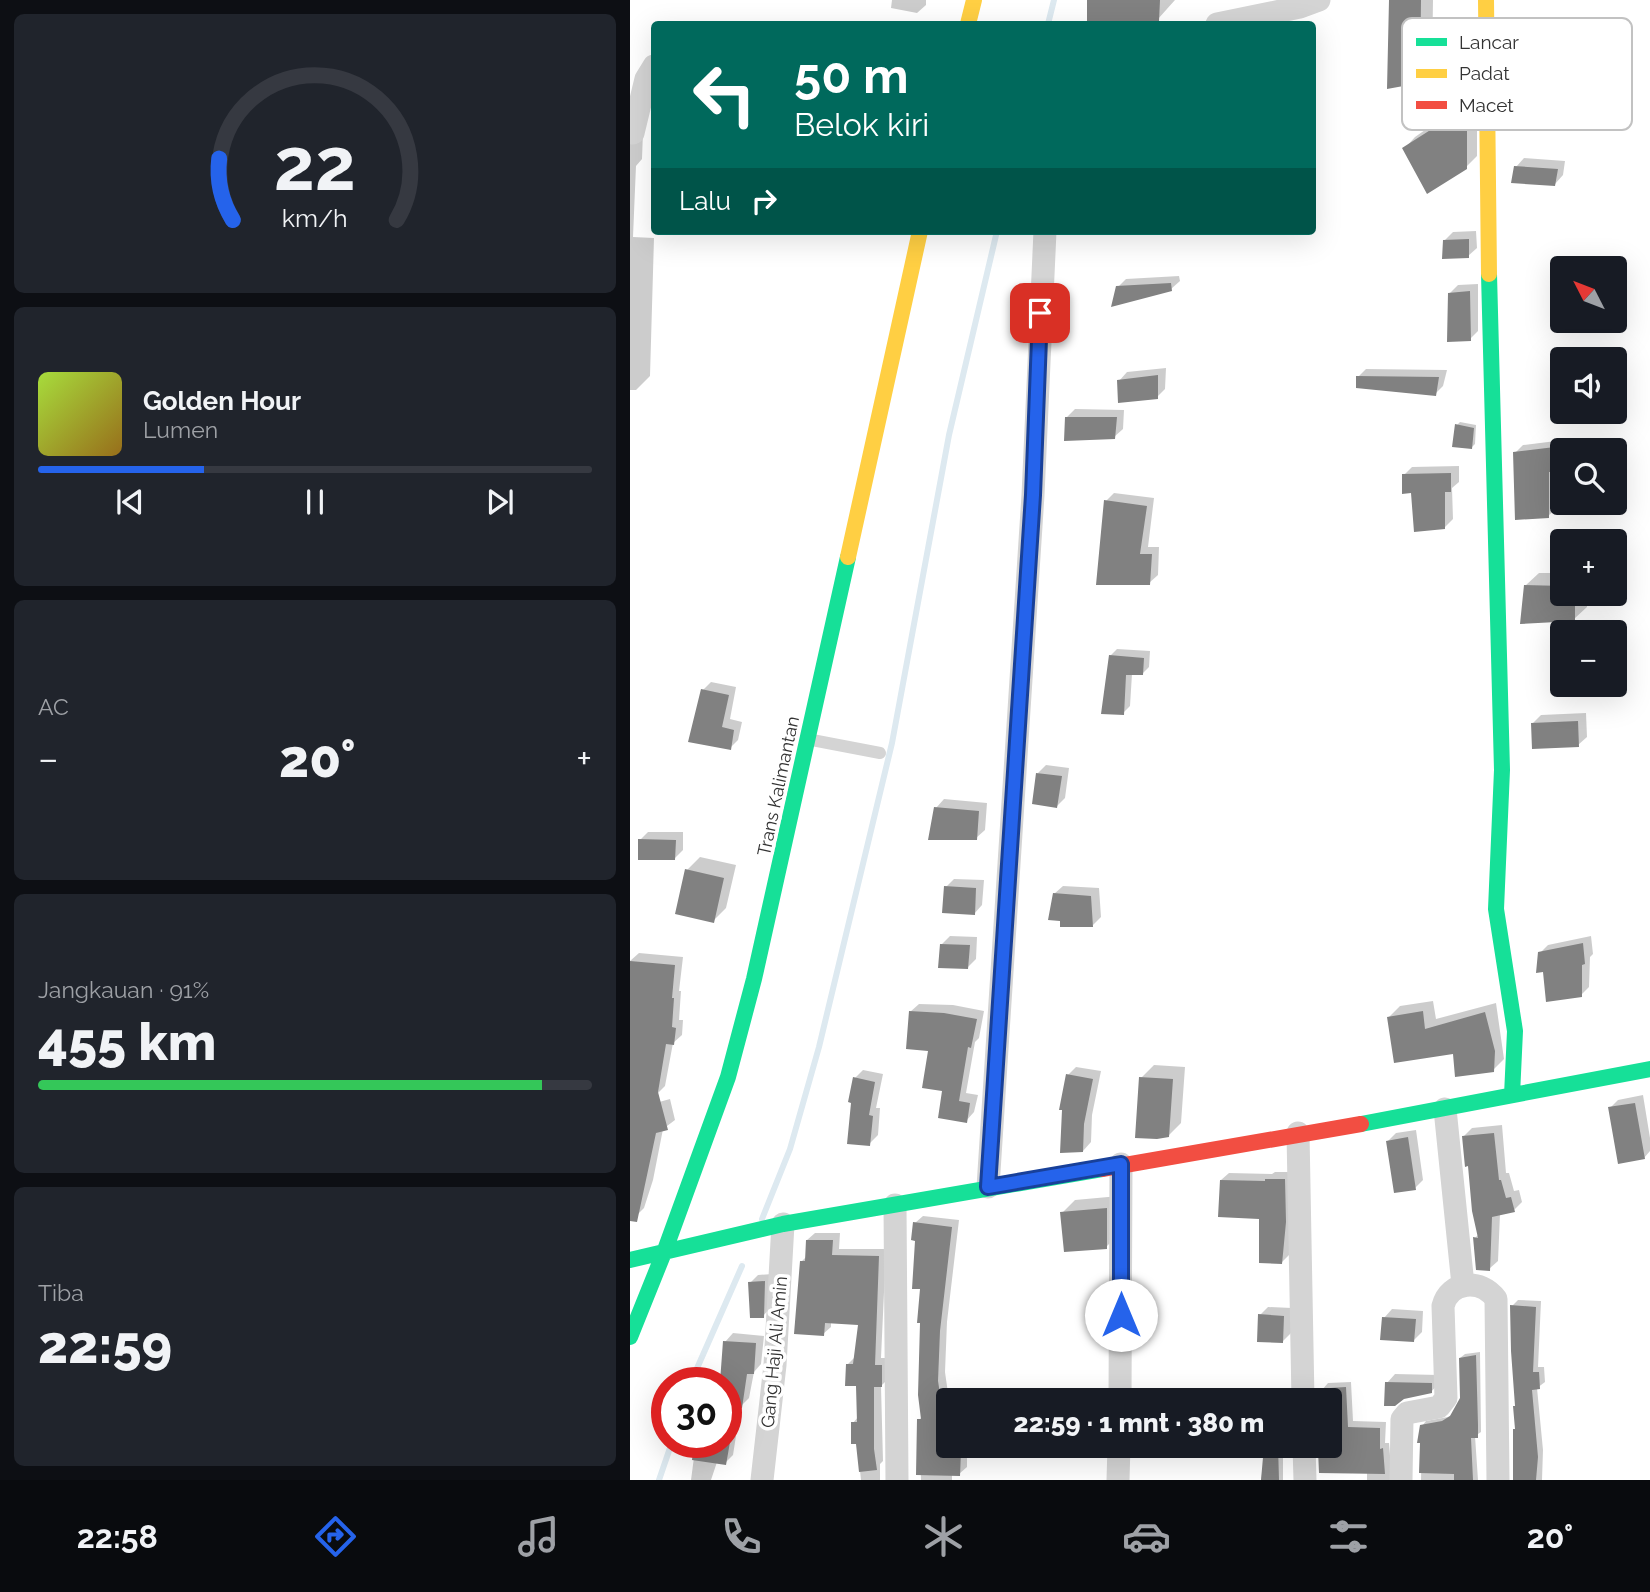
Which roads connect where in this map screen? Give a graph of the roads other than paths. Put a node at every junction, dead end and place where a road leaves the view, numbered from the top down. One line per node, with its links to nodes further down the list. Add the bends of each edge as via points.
1 (974, 0): 5 (main road)
2 (1319, 0): 6 (street)
3 (1486, 0): 4 (main road)
4 (1486, 18)
5 (969, 21)
6 (1232, 21)
7 (651, 71): 9 (street)
8 (1486, 130): 15 (main road, via 1502,770 1496,909 1515,1031)
9 (632, 133)
10 (919, 235): 12 (main road, Trans Kalimantan)
11 (1045, 235): 19 (street, via 1033,495)
12 (808, 740): 13 (lane); 22 (main road, Trans Kalimantan, via 728,1076)
13 (880, 753)
14 (1650, 1069): 15 (main road)
15 (1512, 1096): 16 (main road)
16 (1445, 1110): 17 (main road); 24 (street)
17 (1298, 1133): 18 (main road); 27 (street)
18 (1121, 1164): 19 (main road); 26 (street)
19 (988, 1187): 20 (main road)
20 (895, 1205): 21 (main road); 31 (street)
21 (777, 1226): 22 (main road); 30 (street, Gang Haji Ali Amin, via 775,1365)
22 (665, 1250): 23 (main road); 25 (main road, Trans Kalimantan)
23 (630, 1260)
24 (1464, 1285): 34 (street, via 1451,1289 1443,1306 1446,1398 1439,1407 1407,1413 1402,1419); 35 (street, via 1484,1287 1496,1298)
25 (630, 1337)
26 (1120, 1388)
27 (1303, 1388)
28 (1119, 1458): 32 (street)
29 (1304, 1458): 33 (street)
30 (762, 1480)
31 (897, 1480)
32 (1118, 1480)
33 (1305, 1480)
34 (1401, 1480)
35 (1498, 1480)

